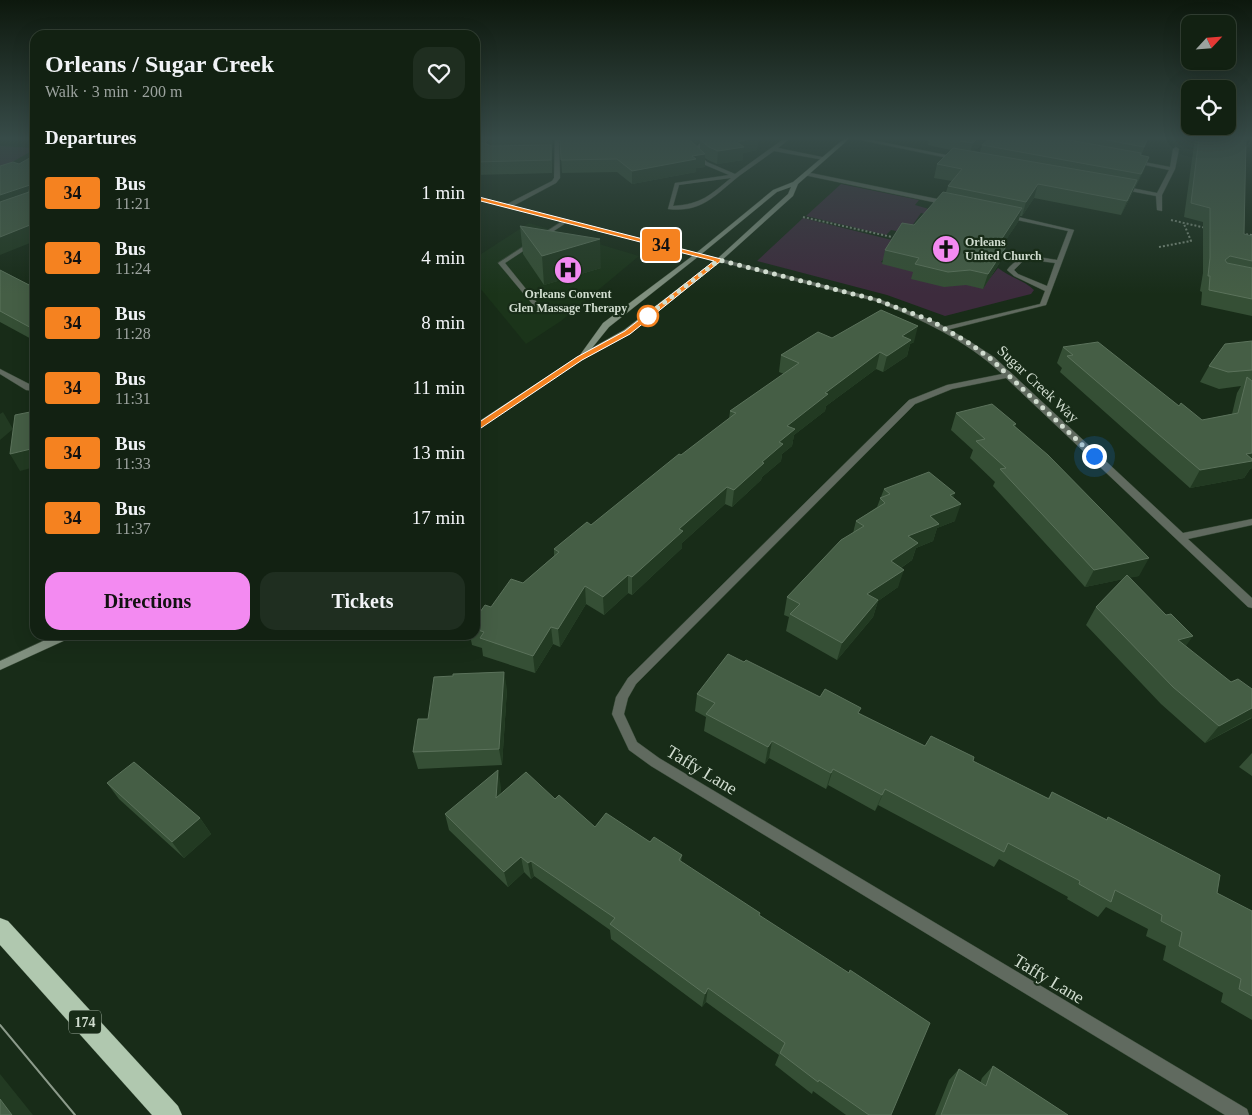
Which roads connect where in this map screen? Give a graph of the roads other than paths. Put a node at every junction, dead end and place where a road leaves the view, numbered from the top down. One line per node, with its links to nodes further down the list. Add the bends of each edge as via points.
1 (539, 190): 12 (street)
2 (675, 190): 3 (street, via 670,208 706,201)
3 (719, 190)
4 (777, 190): 16 (main road)
5 (793, 190): 17 (main road)
6 (883, 190): 11 (street)
7 (1133, 190): 9 (street)
8 (1161, 190): 9 (street)
9 (1159, 195): 13 (street)
10 (480, 199): 12 (street, Sugar Creek Way)
11 (955, 205)
12 (508, 206): 15 (street, Sugar Creek Way)
13 (1160, 210)
14 (994, 213): 18 (street, via 1071,230)
15 (566, 221): 16 (street, Sugar Creek Way); 20 (street, via 501,263)
16 (697, 255): 17 (street, Sugar Creek Way); 22 (main road, via 606,325)
17 (719, 260): 21 (street, Sugar Creek Way, via 877,300); 22 (main road, via 627,332)
18 (1059, 262): 19 (street); 19 (street, via 1023,258 1014,262 1010,270)
19 (1048, 290): 21 (street, via 1043,305)
20 (536, 305)
21 (946, 329): 24 (street, Sugar Creek Way, via 976,348)
22 (579, 358): 26 (main road)
23 (0, 371): 25 (street)
24 (1008, 375): 28 (street, Sugar Creek Way); 34 (street, Taffy Lane, via 950,387 912,402 632,681 622,697 618,714 633,746 656,762)
25 (30, 388)
26 (480, 425)
27 (1252, 522): 28 (street)
28 (1180, 537): 29 (street, Sugar Creek Way)
29 (1252, 604)
30 (55, 640): 31 (main road)
31 (0, 666)
32 (0, 928): 33 (highway, 174)
33 (169, 1115)
34 (1241, 1115)

